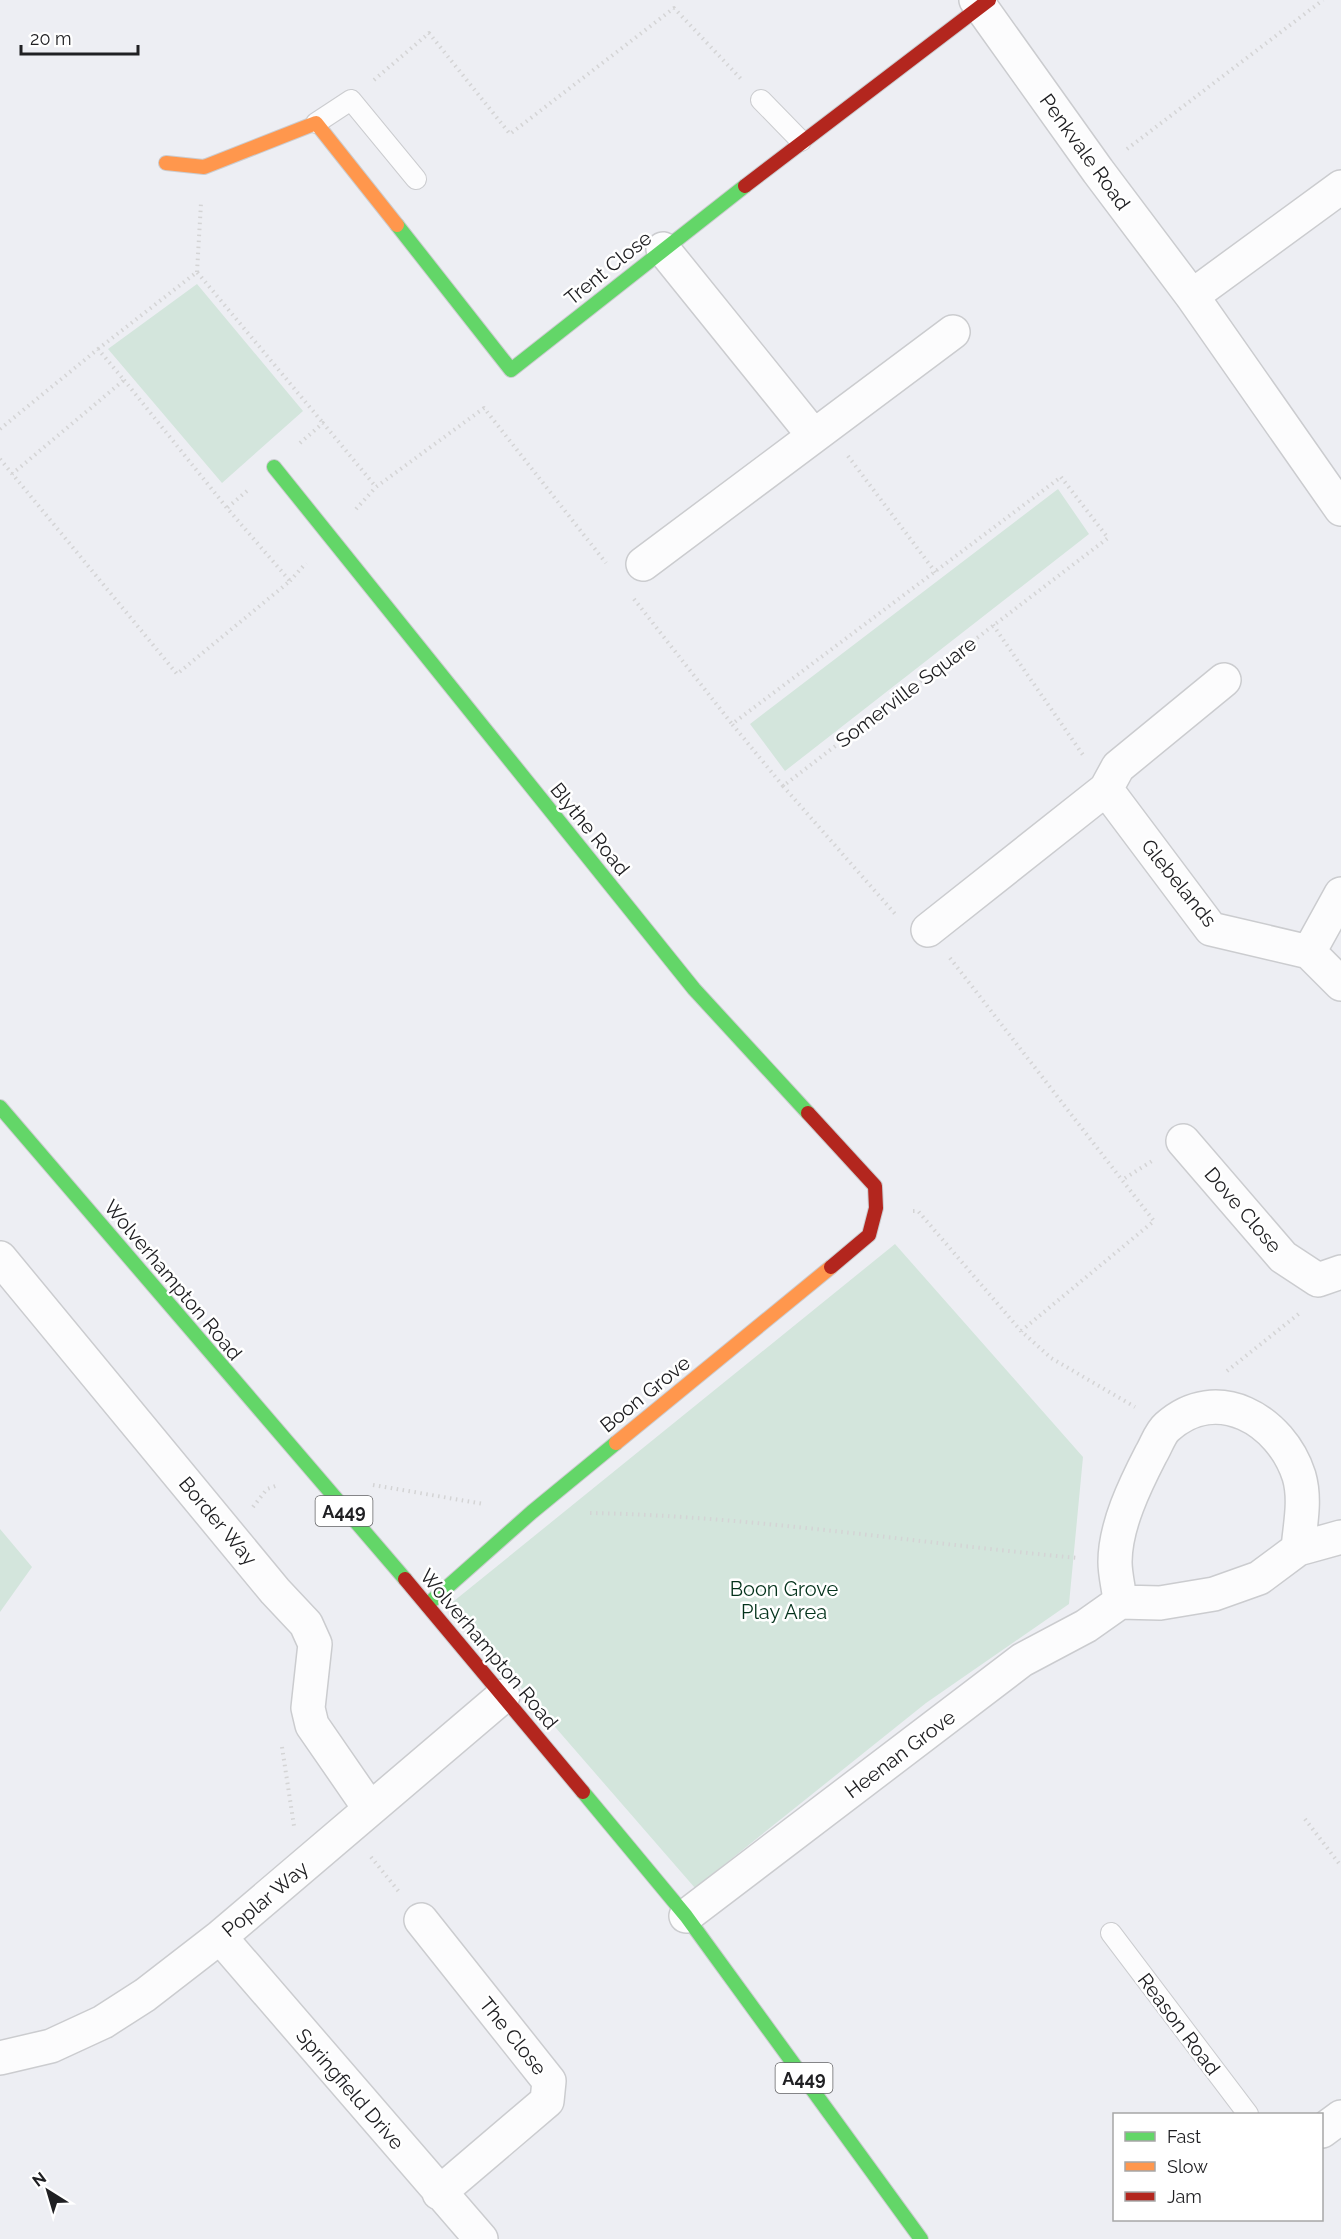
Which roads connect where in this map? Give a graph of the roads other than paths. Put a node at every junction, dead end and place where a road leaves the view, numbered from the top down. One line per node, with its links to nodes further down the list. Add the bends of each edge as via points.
1 (982, 2): 4 (main road, Trent Close); 9 (street, Penkvale Road, via 1098,171)
2 (761, 100): 4 (lane)
3 (316, 123): 5 (main road, via 204,167); 6 (lane, via 351,100); 8 (main road, Trent Close, via 511,370)
4 (801, 141): 8 (main road, Trent Close)
5 (165, 163)
6 (416, 179)
7 (1341, 187): 9 (street)
8 (663, 249): 11 (street)
9 (1192, 296): 13 (street, Penkvale Road)
10 (953, 332): 11 (street)
11 (820, 431): 14 (street)
12 (274, 467): 23 (main road, Blythe Road, via 694,989 875,1186)
13 (1341, 509)
14 (643, 564)
15 (1224, 680): 16 (street, via 1118,766)
16 (1106, 789): 18 (street); 19 (street, Glebelands, via 1211,929)
17 (1341, 894): 19 (street)
18 (928, 930)
19 (1308, 952): 20 (street)
20 (1341, 984)
21 (0, 1107): 29 (main road, Wolverhampton Road / A449)
22 (1183, 1141): 25 (street, Dove Close, via 1283,1257)
23 (876, 1208): 29 (main road, Boon Grove, via 869,1235 532,1512)
24 (0, 1258): 31 (street, Border Way, via 306,1624 315,1644 308,1708 312,1725)
25 (1330, 1276)
26 (1341, 1537): 27 (street)
27 (1298, 1549): 28 (street, via 1259,1578 1214,1594 1160,1604); 28 (street, via 1303,1503 1298,1476 1282,1447 1267,1426 1246,1413 1202,1407 1166,1427 1128,1497 1115,1561)
28 (1120, 1602): 32 (street, Heenan Grove, via 1086,1626 1022,1660)
29 (427, 1605): 30 (main road, Wolverhampton Road / A449)
30 (503, 1696): 31 (street, Poplar Way); 32 (main road, Wolverhampton Road / A449)
31 (359, 1819): 35 (street, Poplar Way)
32 (686, 1916): 42 (main road, Wolverhampton Road / A449)
33 (421, 1920): 40 (street, The Close, via 549,2081 547,2101)
34 (1111, 1933): 37 (lane, Reason Road)
35 (220, 1937): 36 (street, Poplar Way, via 103,2022 51,2046); 40 (street, Springfield Drive)
36 (0, 2058)
37 (1246, 2113)
38 (1341, 2117): 39 (street)
39 (1323, 2130)
40 (439, 2193): 41 (street, Springfield Drive)
41 (481, 2239)
42 (921, 2239)

